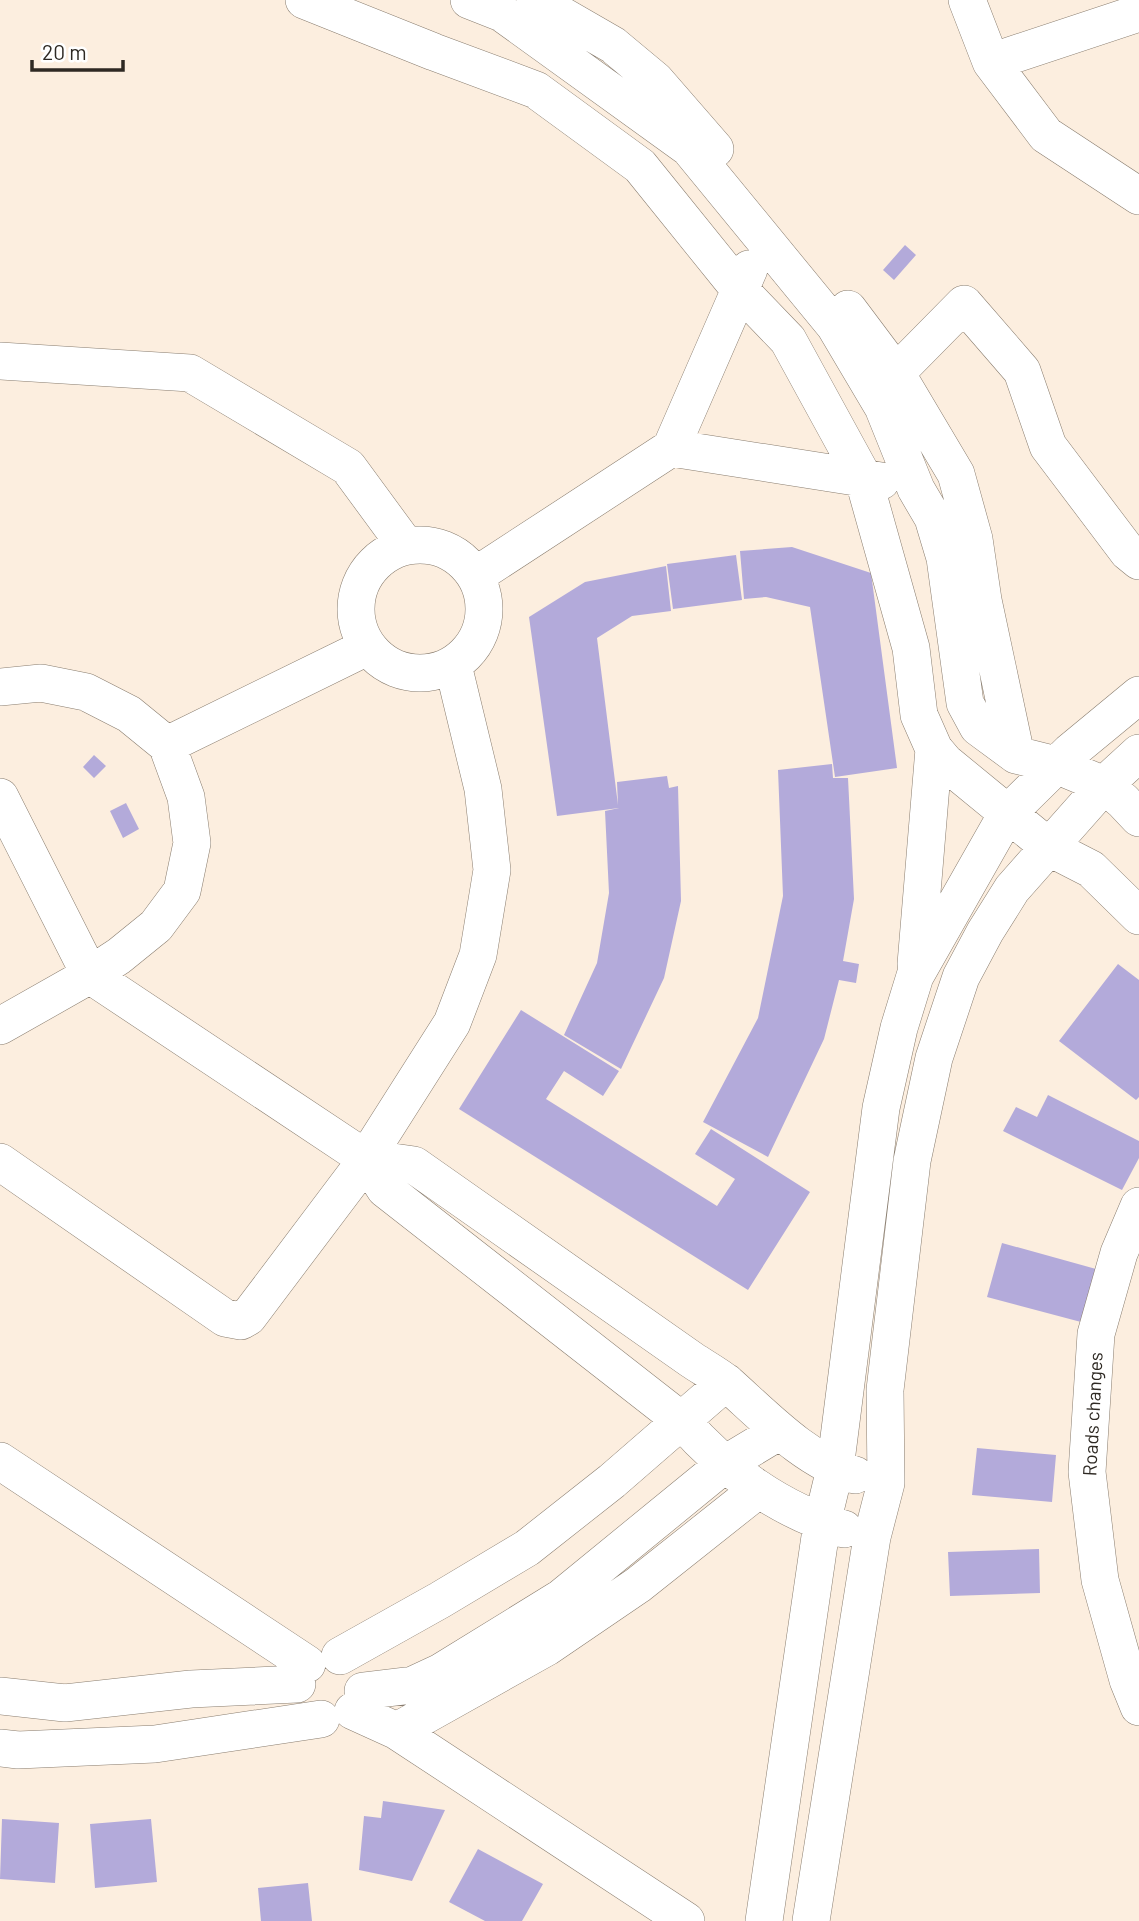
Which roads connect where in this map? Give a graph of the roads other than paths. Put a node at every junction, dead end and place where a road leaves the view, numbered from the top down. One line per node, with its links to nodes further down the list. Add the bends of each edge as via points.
1 (304, 0): 8 (street, via 536,90)
2 (469, 0): 7 (street, via 502,13)
3 (535, 0): 13 (street, via 613,45 655,80 817,267)
4 (967, 0): 6 (street)
5 (1139, 13): 6 (street)
6 (991, 62): 9 (street, via 1046,135)
7 (591, 76): 8 (street); 10 (street, via 690,148)
8 (567, 113): 11 (street, via 640,166)
9 (1139, 197)
10 (764, 237): 11 (street); 16 (street, via 835,326 883,407)
11 (740, 290): 14 (street); 15 (street, via 788,340)
12 (0, 361): 18 (street, via 190,373 348,467)
13 (896, 373): 17 (street, via 956,474); 19 (street, via 964,304 1022,371 1048,446)
14 (671, 448): 15 (street); 20 (street)
15 (863, 477): 16 (street); 26 (street, via 911,648 919,715)
16 (916, 489): 17 (street); 28 (street, via 933,518 946,558 965,703 978,727)
17 (966, 505): 28 (street)
18 (406, 545): 20 (street, via 446,550 463,560); 21 (street, via 383,556 365,574 355,598 356,623)
19 (1135, 553)
20 (475, 576): 22 (street, via 485,615 480,634)
21 (367, 647): 22 (street, via 384,663 406,672 430,673); 25 (street)
22 (453, 665): 39 (street, via 483,789 492,870 478,955 452,1023)
23 (0, 687): 25 (street, via 41,683 86,692 129,714)
24 (1139, 695): 29 (street)
25 (167, 745): 36 (street, via 187,797 192,843 182,891 156,926)
26 (934, 749): 31 (street); 37 (street)
27 (1139, 753): 30 (street)
28 (1016, 755): 29 (street)
29 (1056, 765): 30 (street); 31 (street)
30 (1104, 785): 32 (street); 34 (street)
31 (1007, 814): 34 (street); 37 (street)
32 (1138, 815)
33 (5, 819): 36 (street)
34 (1050, 848): 35 (street, via 1091,869); 48 (street, via 1012,889 985,932 961,977 934,1058 912,1161 885,1390)
35 (1139, 916)
36 (90, 975): 38 (street); 39 (street)
37 (915, 976): 47 (street, via 881,1108)
38 (6, 1029)
39 (365, 1158): 40 (street, via 254,1310 241,1321 225,1318); 42 (street, via 414,1165); 43 (street, via 385,1189)
40 (0, 1162)
41 (1139, 1206): 55 (street, Roads changes, via 1119,1253 1096,1334 1087,1472 1100,1580)
42 (726, 1382): 43 (street); 44 (street)
43 (682, 1421): 46 (street); 52 (street, via 527,1548)
44 (780, 1431): 46 (street); 47 (street)
45 (0, 1461): 52 (street)
46 (724, 1464): 49 (street); 54 (street, via 561,1598 441,1672)
47 (835, 1469): 48 (street); 50 (street)
48 (886, 1483): 51 (street)
49 (759, 1489): 50 (street); 56 (street, via 638,1585 547,1647)
50 (822, 1523): 51 (street); 59 (street)
51 (872, 1538): 60 (street)
52 (315, 1668): 53 (street, via 191,1689 65,1703); 54 (street, via 350,1661 358,1669 362,1680); 54 (street, via 298,1695 303,1706 310,1714)
53 (0, 1696)
54 (346, 1707): 56 (street); 57 (street, via 155,1744)
55 (1139, 1707)
56 (397, 1731): 58 (street)
57 (0, 1748)
58 (686, 1921)
59 (764, 1921)
60 (811, 1921)

